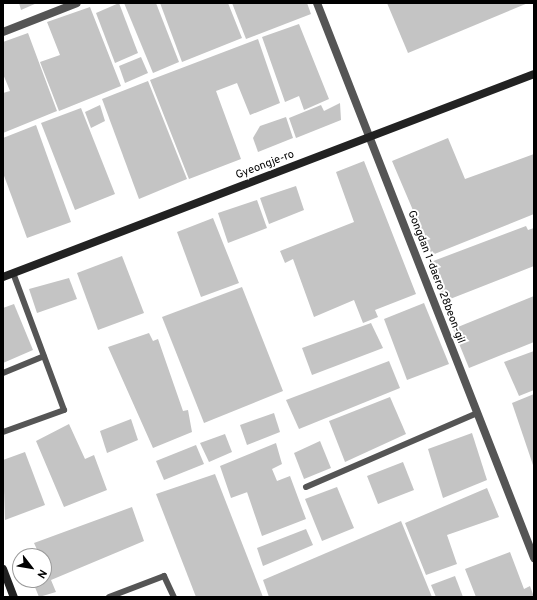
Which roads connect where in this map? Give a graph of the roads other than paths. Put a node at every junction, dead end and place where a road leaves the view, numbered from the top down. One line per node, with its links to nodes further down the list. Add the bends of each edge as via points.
1 (77, 3): 3 (street)
2 (317, 3): 5 (street, Gongdan 1-daero 28beon-gil)
3 (3, 32)
4 (534, 74): 5 (street, Gyeongje-ro)
5 (369, 137): 6 (street, Gyeongje-ro); 10 (street, Gongdan 1-daero 28beon-gil)
6 (13, 273): 7 (street, Gyeongje-ro); 8 (lane)
7 (3, 277)
8 (44, 356): 9 (lane); 11 (lane, via 64,410)
9 (3, 372)
10 (477, 413): 12 (lane); 13 (street, Gongdan 1-daero 28beon-gil)
11 (3, 432)
12 (306, 487)
13 (534, 558)
14 (3, 568): 15 (street)
15 (14, 597)
16 (109, 597): 17 (lane, via 164,576)
17 (174, 597)

